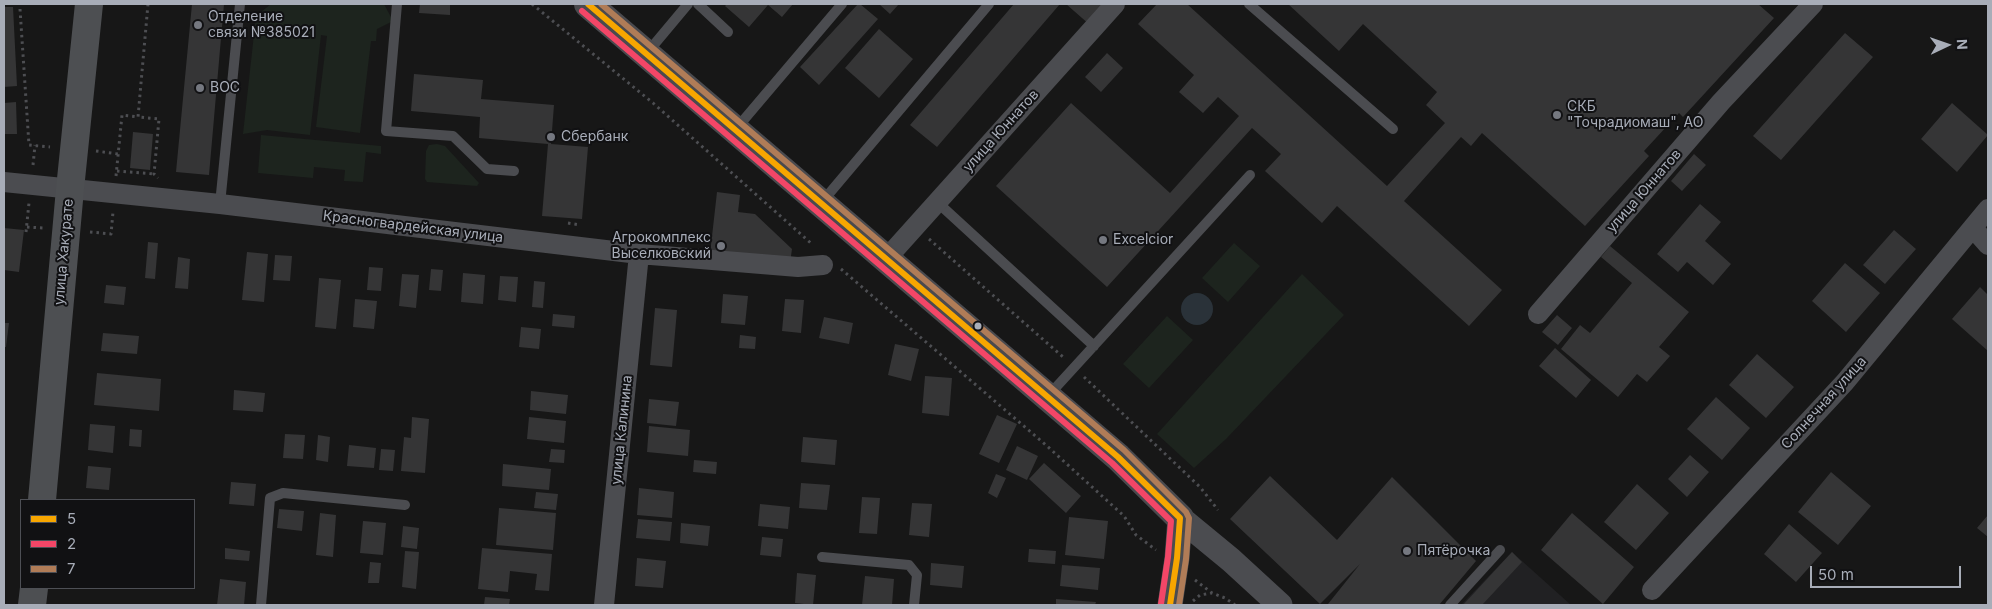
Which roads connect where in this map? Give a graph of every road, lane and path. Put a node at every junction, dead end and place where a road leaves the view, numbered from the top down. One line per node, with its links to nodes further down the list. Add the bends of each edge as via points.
1 (89, 4): 20 (main road, улица Хакурате)
2 (148, 4): 17 (path)
3 (240, 4): 32 (lane)
4 (397, 4): 23 (lane, via 386,131 453,136 487,168)
5 (532, 4): 41 (path, via 653,103)
6 (588, 4): 16 (main road)
7 (688, 4): 16 (lane)
8 (842, 4): 18 (lane)
9 (989, 4): 30 (lane)
10 (1115, 4): 31 (street, улица Юннатов)
11 (1249, 4): 19 (lane)
12 (1813, 4): 42 (street, улица Юннатов, via 1721,102)
13 (705, 6): 15 (lane)
14 (20, 9): 20 (path, via 29,145)
15 (728, 32)
16 (646, 53): 18 (main road)
17 (138, 116): 21 (path, via 122,115); 24 (path, via 159,118)
18 (736, 129): 30 (main road)
19 (1393, 129)
20 (74, 149): 21 (path); 28 (main road, улица Хакурате)
21 (118, 154): 22 (path)
22 (117, 171): 24 (path); 29 (path)
23 (514, 171)
24 (154, 174): 26 (path)
25 (1250, 176): 43 (lane)
26 (161, 180)
27 (4, 182): 28 (street, Красногвардейская улица)
28 (70, 189): 29 (street, Красногвардейская улица); 45 (main road, улица Хакурате)
29 (114, 194): 32 (street, Красногвардейская улица); 37 (path)
30 (822, 202): 40 (main road)
31 (938, 202): 40 (street, улица Юннатов); 43 (lane)
32 (220, 204): 39 (street, Красногвардейская улица)
33 (1988, 209): 36 (street, Солнечная улица)
34 (560, 222): 35 (path)
35 (580, 225)
36 (1973, 228): 38 (street); 52 (street, Солнечная улица, via 1845,382)
37 (111, 234)
38 (1988, 245)
39 (639, 254): 41 (street, Красногвардейская улица, via 798,267); 56 (street, улица Калинина)
40 (888, 258): 44 (main road)
41 (826, 260): 50 (path, via 1054,452 1124,516 1136,535)
42 (1538, 314)
43 (1094, 346): 44 (lane)
44 (1048, 396): 47 (main road, via 1118,457)
45 (42, 499)
46 (405, 505): 55 (lane, via 284,493 270,498)
47 (1180, 518): 50 (street); 61 (street)
48 (1500, 550): 62 (lane)
49 (822, 557): 57 (lane, via 909,565 917,575)
50 (1176, 565): 53 (path); 58 (street)
51 (34, 589): 54 (main road)
52 (1652, 590)
53 (1212, 593): 59 (path, via 1200,595); 60 (path)
54 (32, 605)
55 (261, 605)
56 (604, 605)
57 (914, 605)
58 (1170, 605)
59 (1190, 605)
60 (1235, 605)
61 (1280, 605)
62 (1450, 605)

